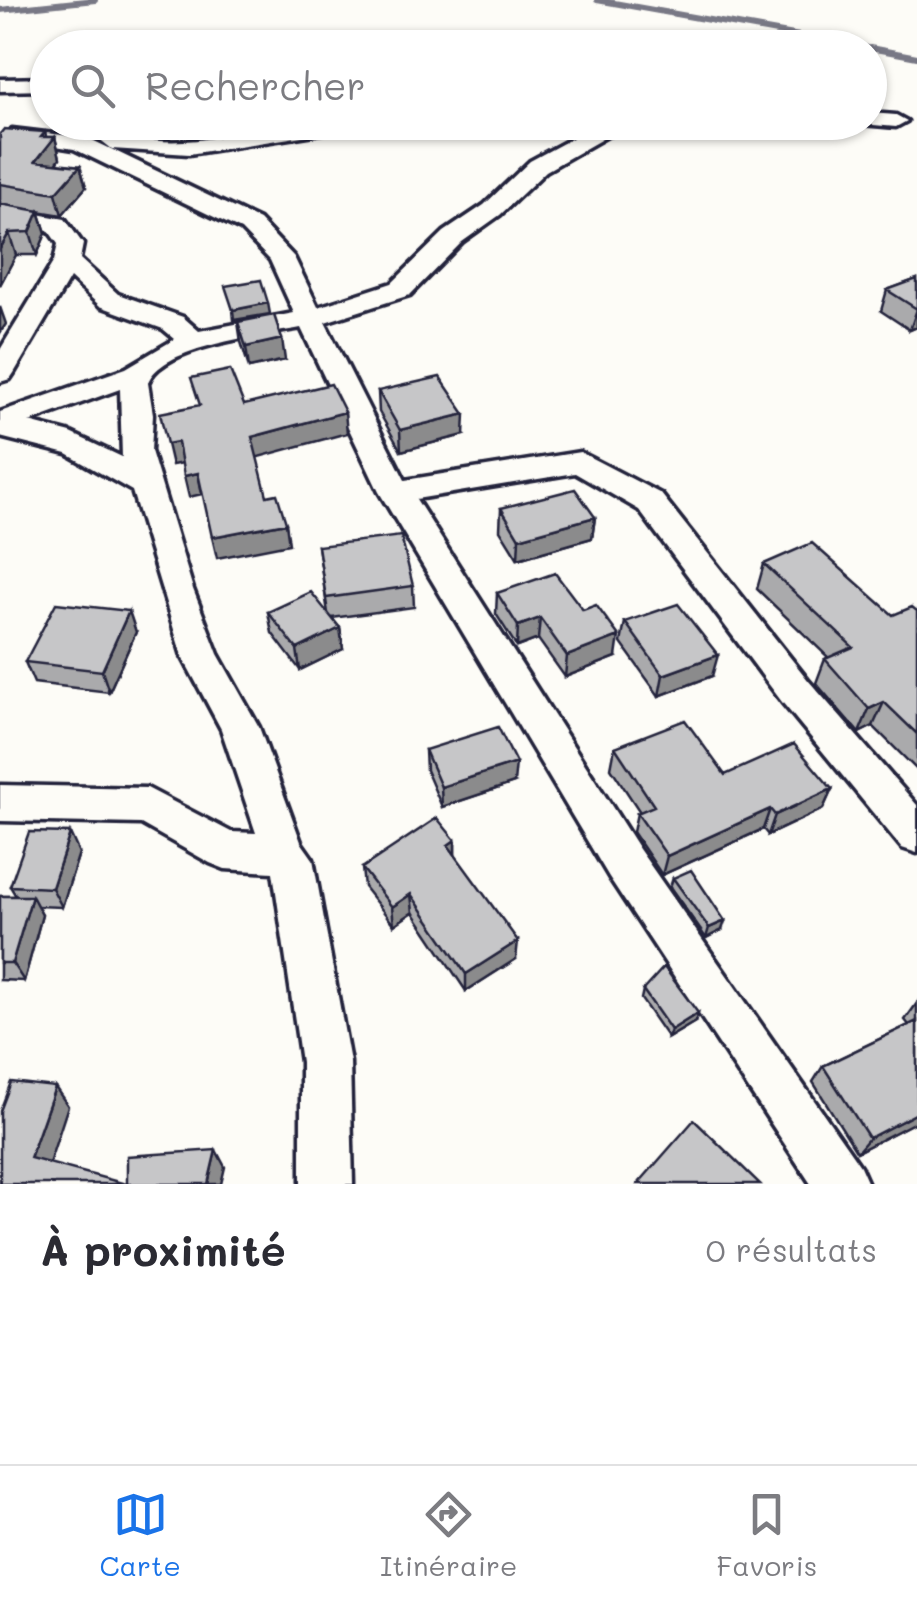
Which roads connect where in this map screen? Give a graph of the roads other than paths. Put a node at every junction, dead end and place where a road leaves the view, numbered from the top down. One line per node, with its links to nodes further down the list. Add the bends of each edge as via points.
1 (30, 85): 2 (street)
2 (0, 86)
3 (887, 120): 4 (street)
4 (896, 121)
5 (52, 140): 11 (street, via 80,144 250,225 281,257)
6 (114, 140): 7 (street, via 189,147)
7 (235, 140)
8 (585, 140): 11 (street, via 538,166 401,290)
9 (0, 214): 10 (street, via 56,224 71,244)
10 (67, 261): 12 (street, via 109,300 173,323); 13 (street)
11 (310, 318): 12 (street); 17 (street)
12 (193, 340): 14 (street)
13 (0, 374)
14 (136, 374): 15 (street); 16 (street, via 136,450)
15 (0, 425): 16 (street, via 64,439)
16 (149, 488): 20 (street, via 200,656 240,727)
17 (395, 492): 19 (street, via 580,462 650,502 795,691); 22 (street, via 624,863)
18 (0, 803): 20 (street, via 147,806 225,850)
19 (917, 835)
20 (284, 854): 21 (street, via 292,859 317,994 331,1146)
21 (327, 1184)
22 (842, 1184)

